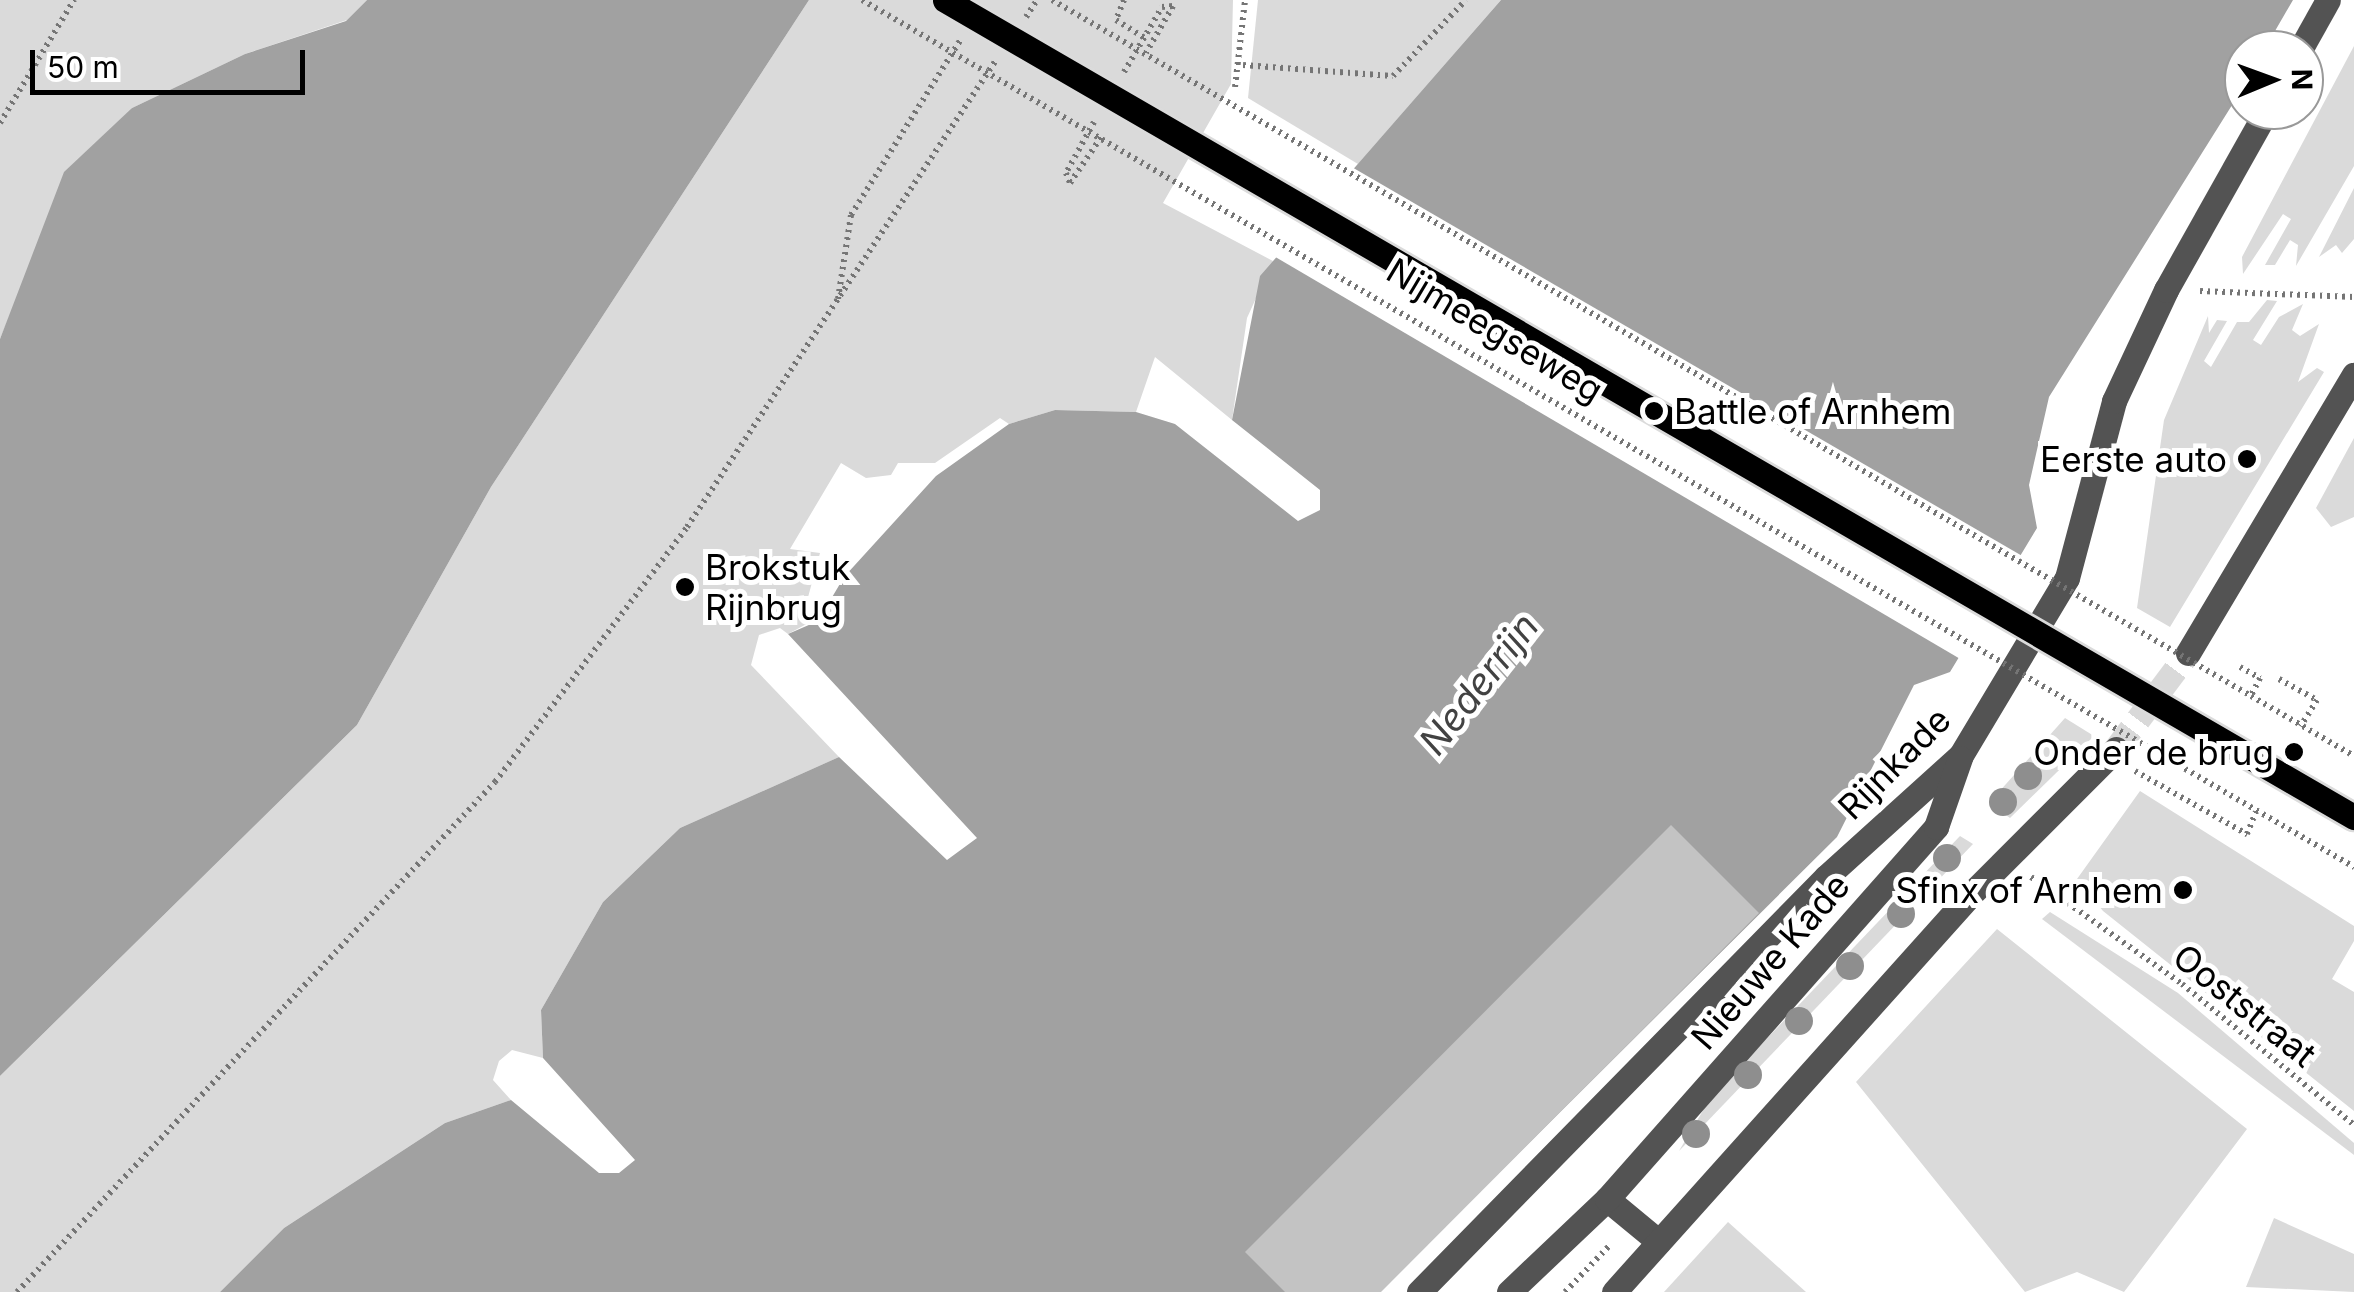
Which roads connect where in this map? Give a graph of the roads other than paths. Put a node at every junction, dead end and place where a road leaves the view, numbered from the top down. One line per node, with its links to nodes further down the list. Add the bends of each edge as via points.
1 (945, 0): 9 (main road, Nijmeegseweg, bridge)
2 (2328, 0): 3 (street)
3 (2311, 30)
4 (2255, 130): 8 (street, Rijnkade, via 2114,400 2067,578)
5 (2354, 375): 6 (street)
6 (2188, 653)
7 (2116, 749): 11 (street, via 2005,858)
8 (1961, 755): 10 (street, Nieuwe Kade, via 1936,826); 12 (street, Rijnkade, via 1826,877)
9 (2354, 817)
10 (1607, 1199): 11 (street); 13 (street, Nieuwe Kade)
11 (1659, 1242): 14 (street)
12 (1419, 1292)
13 (1509, 1292)
14 (1614, 1292)

